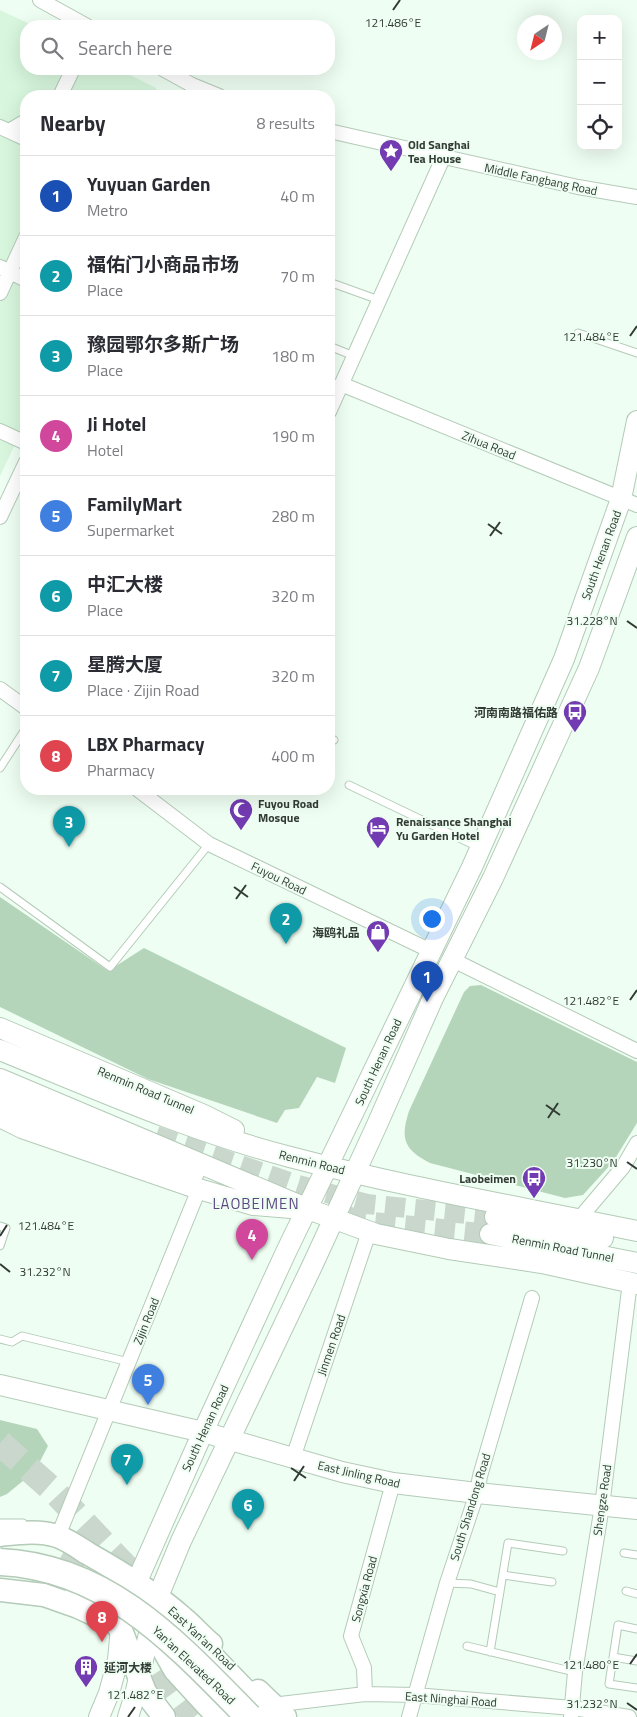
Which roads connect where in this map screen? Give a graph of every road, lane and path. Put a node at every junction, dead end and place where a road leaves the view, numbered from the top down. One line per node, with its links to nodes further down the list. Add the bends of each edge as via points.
1 (40, 0): 2 (street)
2 (76, 20)
3 (70, 75): 5 (street)
4 (170, 75): 6 (street)
5 (63, 90)
6 (189, 90)
7 (20, 123): 8 (street)
8 (4, 129): 10 (street)
9 (335, 132): 11 (street, Middle Fangbang Road)
10 (20, 136)
11 (443, 158): 12 (street, Middle Fangbang Road); 18 (street)
12 (637, 197)
13 (20, 246): 14 (street)
14 (5, 270): 15 (street); 17 (street)
15 (20, 277)
16 (335, 284): 18 (lane)
17 (0, 293)
18 (379, 300): 22 (street)
19 (578, 333): 21 (lane)
20 (335, 348): 22 (lane)
21 (637, 354)
22 (354, 356): 23 (street)
23 (341, 384): 24 (street); 29 (street, Zihua Road)
24 (335, 398)
25 (637, 421): 29 (main road, South Henan Road)
26 (0, 431): 27 (street)
27 (20, 439)
28 (20, 485): 30 (street)
29 (629, 502): 39 (main road, South Henan Road)
30 (0, 515)
31 (637, 537): 42 (main road, South Henan Road, via 590,668)
32 (0, 689): 33 (street)
33 (20, 704)
34 (20, 737): 35 (lane)
35 (0, 768)
36 (349, 785): 39 (lane)
37 (151, 795): 38 (street, Fuyou Road)
38 (209, 844): 40 (lane, via 110,967); 41 (street, Fuyou Road)
39 (480, 849): 41 (main road, South Henan Road)
40 (0, 887)
41 (431, 950): 51 (main road, South Henan Road)
42 (453, 960): 45 (street); 52 (main road, South Henan Road)
43 (0, 1028): 50 (main road, Renmin Road Tunnel, via 204,1115)
44 (0, 1050): 50 (main road, Renmin Road, via 183,1124)
45 (637, 1051)
46 (0, 1079): 54 (main road)
47 (0, 1098): 54 (main road, via 153,1161)
48 (0, 1117): 53 (main road, via 22,1128)
49 (637, 1143): 56 (street, via 623,1167)
50 (290, 1157): 51 (main road, Renmin Road)
51 (327, 1166): 52 (main road, Renmin Road); 54 (main road, South Henan Road)
52 (354, 1172): 55 (main road, South Henan Road); 56 (main road, Renmin Road)
53 (199, 1189): 54 (main road, via 253,1205); 66 (street, Zijin Road)
54 (308, 1209): 55 (main road); 69 (main road, South Henan Road)
55 (333, 1219): 59 (main road); 70 (main road, South Henan Road)
56 (579, 1219): 58 (main road, Renmin Road)
57 (0, 1226): 61 (lane, via 6,1228)
58 (637, 1231)
59 (369, 1232): 63 (main road, via 449,1250 542,1263); 71 (street, Jinmen Road)
60 (637, 1244): 62 (main road, Renmin Road Tunnel, via 492,1226)
61 (0, 1246)
62 (637, 1263)
63 (634, 1283): 74 (street, Shengze Road)
64 (532, 1298): 73 (street, South Shandong Road)
65 (0, 1339): 66 (lane, via 12,1342 22,1336)
66 (129, 1362): 68 (street, Zijin Road)
67 (0, 1385): 68 (main road, East Jinling Road)
68 (110, 1410): 69 (main road, East Jinling Road); 78 (street, Zijin Road)
69 (203, 1432): 70 (main road, East Jinling Road); 87 (main road, South Henan Road)
70 (229, 1439): 71 (main road, East Jinling Road); 92 (main road, South Henan Road)
71 (293, 1458): 72 (main road, East Jinling Road)
72 (393, 1483): 73 (main road, East Jinling Road); 104 (street, Songxia Road, via 351,1636 364,1668)
73 (477, 1494): 74 (main road, East Jinling Road); 86 (street, South Shandong Road)
74 (602, 1506): 75 (main road, East Jinling Road); 101 (street, Shengze Road)
75 (637, 1509)
76 (0, 1523): 78 (lane, via 33,1524)
77 (0, 1535): 78 (main road, East Yan'an Road, via 29,1532)
78 (58, 1536): 87 (main road, East Yan'an Road, via 87,1552)
79 (563, 1551): 83 (lane, via 508,1543)
80 (624, 1553): 81 (lane)
81 (637, 1555)
82 (0, 1562): 113 (highway, Yan'an Elevated Road, bridge, via 54,1571 108,1594 138,1613 185,1652)
83 (503, 1575): 85 (lane); 89 (lane)
84 (0, 1576): 95 (main road, via 40,1572 62,1579 84,1591); 112 (highway, Yan'an Elevated Road, via 50,1587 115,1619 166,1658)
85 (552, 1582)
86 (447, 1583): 89 (lane, via 471,1584); 105 (street, South Shandong Road)
87 (133, 1589): 92 (main road, East Yan'an Road); 93 (main road, East Yan'an Road); 95 (main road, South Henan Road)
88 (0, 1590): 95 (main road, via 44,1595 78,1607)
89 (500, 1592): 98 (lane)
90 (626, 1592): 91 (lane)
91 (637, 1594)
92 (157, 1598): 93 (main road, South Henan Road); 106 (main road, East Yan'an Road, via 182,1617)
93 (150, 1626): 102 (main road, South Henan Road); 111 (main road, East Yan'an Road, via 175,1670)
94 (637, 1629): 99 (lane, via 618,1625)
95 (121, 1630): 102 (main road); 108 (main road, South Henan Road, via 118,1660)
96 (190, 1636): 106 (highway)
97 (467, 1646): 98 (lane)
98 (490, 1652): 101 (lane)
99 (613, 1657): 100 (lane); 103 (lane, via 609,1684)
100 (637, 1661)
101 (575, 1672): 107 (street, Shengze Road)
102 (139, 1679): 109 (main road, South Henan Road); 110 (main road)
103 (637, 1688)
104 (365, 1694): 105 (street, East Ninghai Road); 106 (street, East Ninghai Road)
105 (415, 1695): 107 (street, East Ninghai Road); 114 (street, South Shandong Road)
106 (275, 1713)
107 (572, 1713): 115 (street, East Ninghai Road)
108 (99, 1717)
109 (128, 1717)
110 (164, 1717)
111 (218, 1717)
112 (224, 1717)
113 (249, 1717)
114 (409, 1717)
115 (629, 1717)

